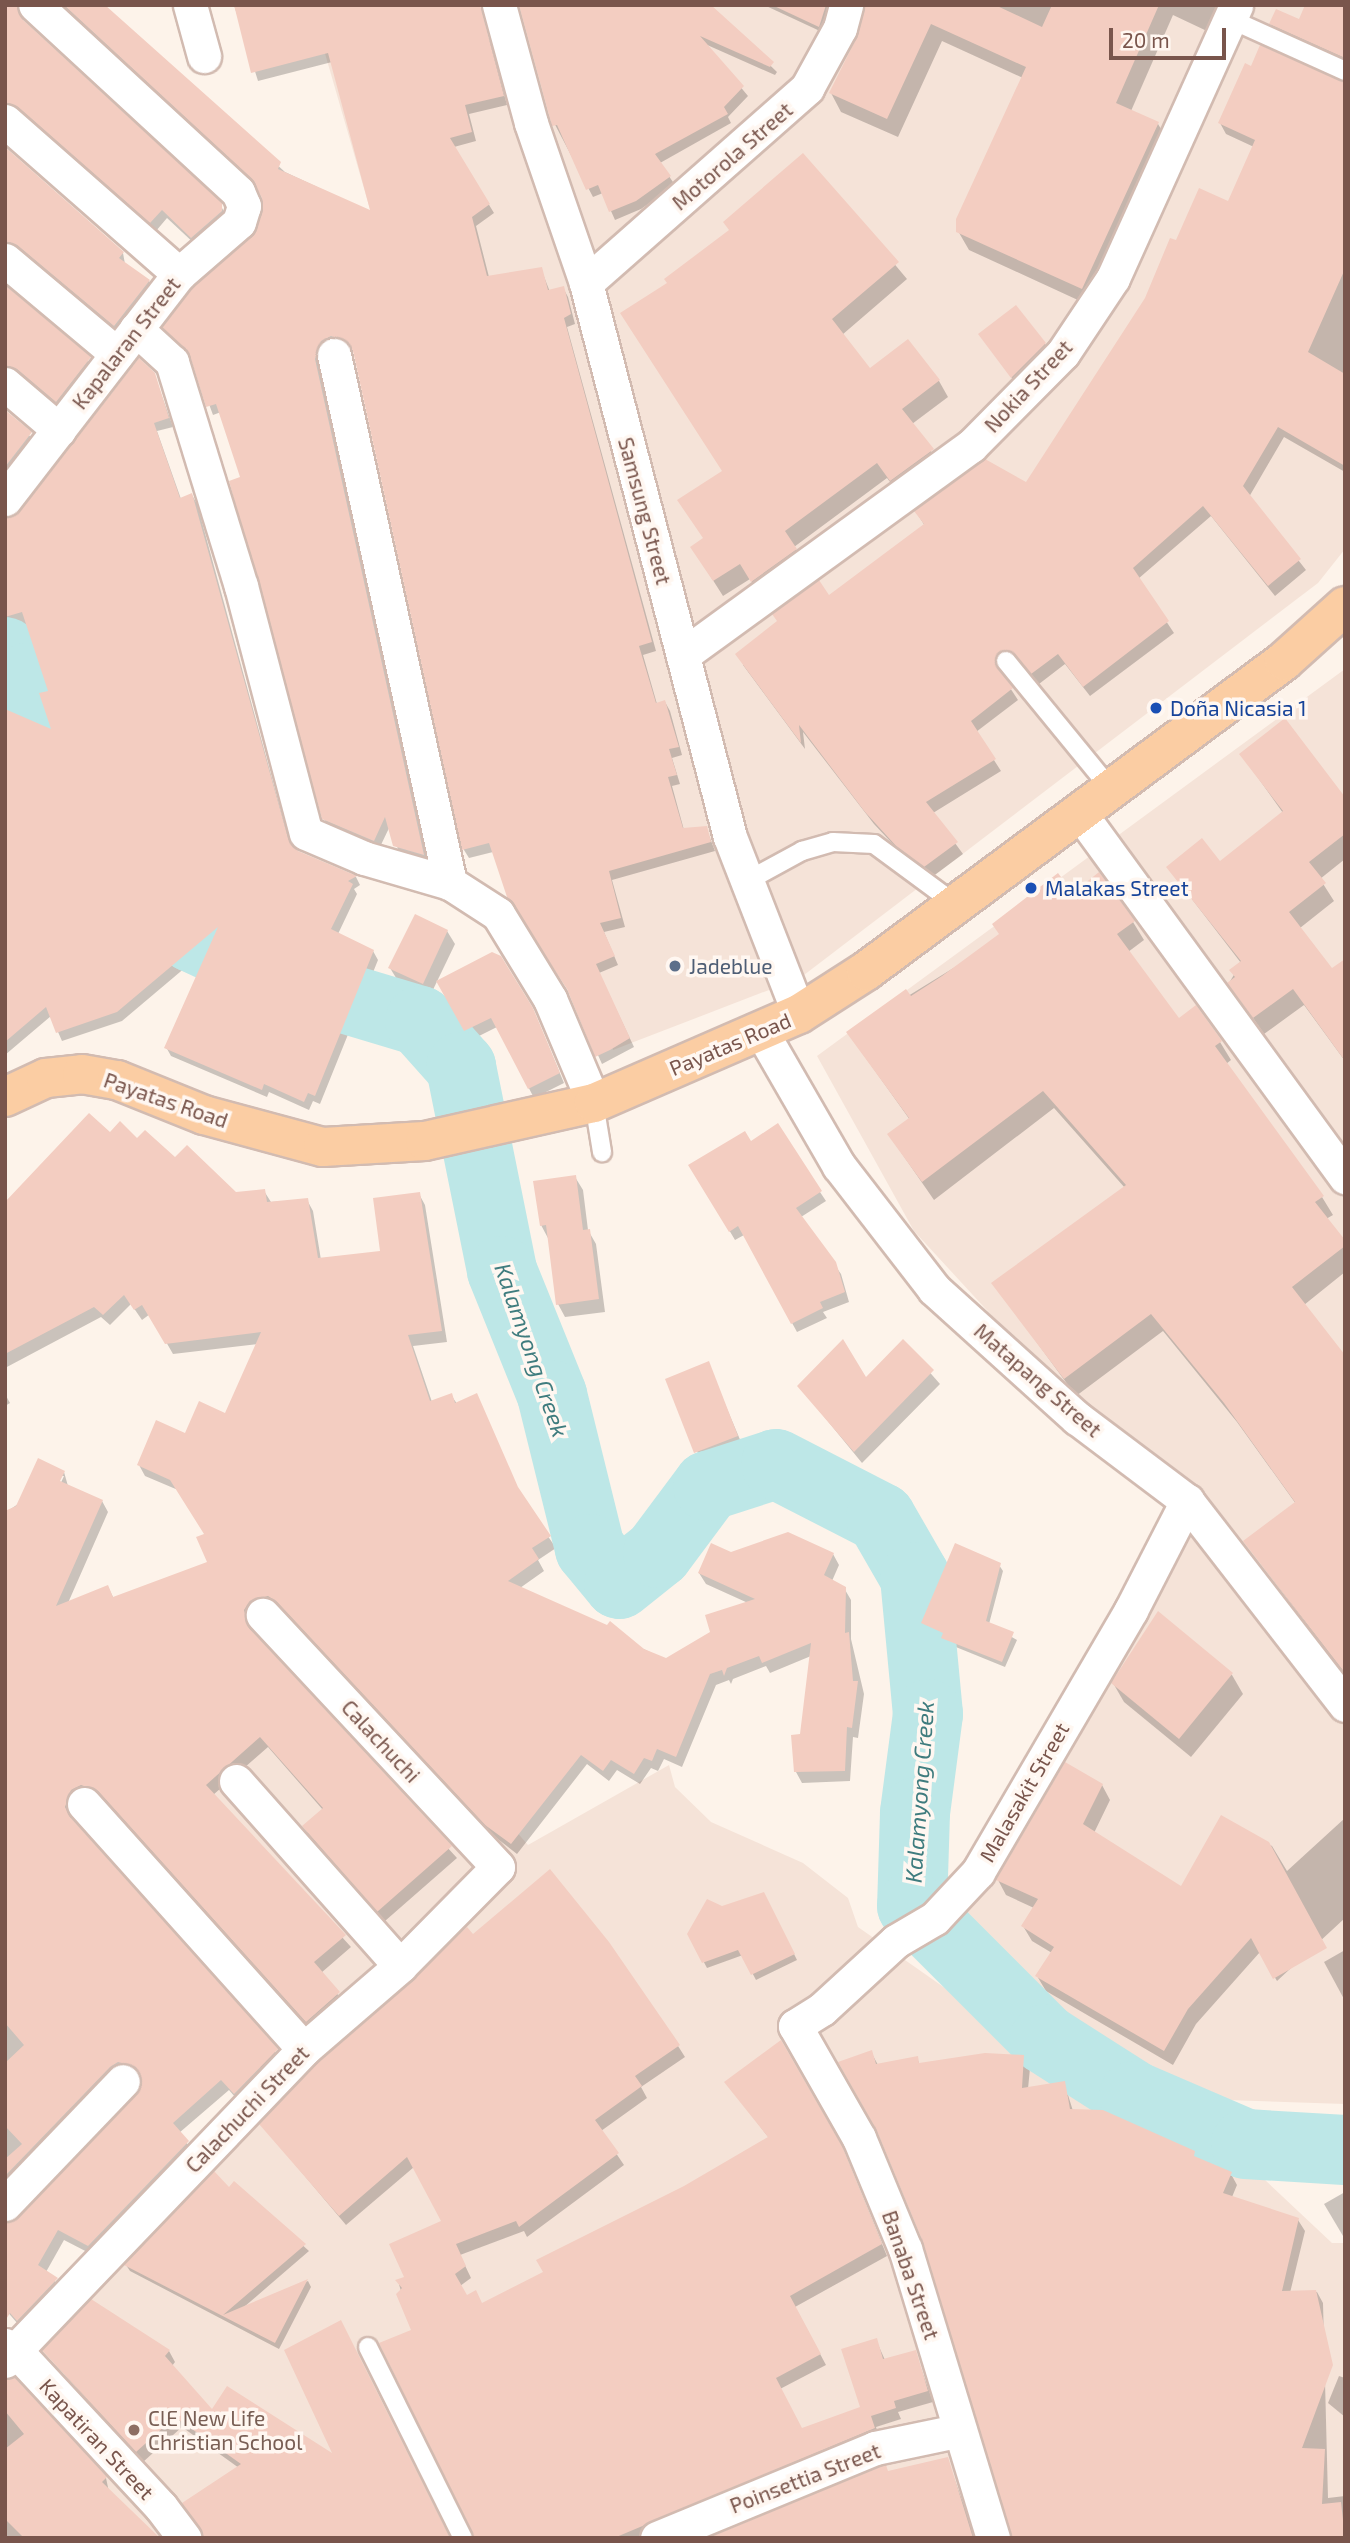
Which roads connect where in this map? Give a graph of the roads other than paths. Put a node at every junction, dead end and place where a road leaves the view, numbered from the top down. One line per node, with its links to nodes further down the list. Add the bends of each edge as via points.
1 (35, 5): 10 (street, Kapalaran Street, via 238,192 244,206 239,222)
2 (190, 5): 6 (street)
3 (499, 5): 11 (street, Samsung Street, via 531,123)
4 (846, 5): 11 (street, Motorola Street, via 807,88)
5 (1233, 12): 7 (lane); 18 (street, Nokia Street, via 1113,278 1063,354 971,446)
6 (204, 56)
7 (1345, 71)
8 (5, 121): 10 (street)
9 (5, 260): 12 (street)
10 (179, 274): 12 (street, Kapalaran Street)
11 (586, 284): 18 (street, Samsung Street)
12 (127, 341): 15 (street, Kapalaran Street); 23 (street, via 172,362 241,586 306,833 364,858)
13 (334, 355): 23 (street)
14 (5, 384): 15 (street)
15 (59, 430): 16 (street, Kapalaran Street)
16 (5, 499)
17 (1345, 606): 20 (main road, Payatas Road, via 1284,661)
18 (683, 655): 22 (street, Samsung Street, via 730,836)
19 (1006, 661): 20 (lane)
20 (1110, 788): 21 (main road, Payatas Road)
21 (1079, 812): 24 (main road, Payatas Road); 30 (street)
22 (747, 881): 24 (lane, via 803,851 833,842 874,844); 25 (street, Samsung Street)
23 (450, 883): 28 (street, via 498,914 550,999)
24 (954, 903): 25 (main road, Payatas Road, via 866,971)
25 (799, 1014): 26 (main road, Payatas Road)
26 (761, 1031): 28 (main road, Payatas Road); 31 (street, Matapang Street, via 839,1166 934,1289 1077,1419)
27 (5, 1097): 28 (main road, Payatas Road, via 46,1079 82,1074 117,1080 204,1115 323,1147 425,1141)
28 (594, 1103): 29 (lane)
29 (602, 1152)
30 (1345, 1177)
31 (1187, 1501): 33 (street, Matapang Street); 38 (street, Malasakit Street, via 1130,1610 978,1872 935,1918 896,1941 822,2009)
32 (264, 1615): 36 (street, Calachuchi)
33 (1345, 1705)
34 (236, 1781): 37 (street)
35 (83, 1804): 39 (street)
36 (498, 1867): 37 (street, Calachuchi Street)
37 (400, 1966): 39 (street, Calachuchi Street)
38 (794, 2026): 44 (street, Banaba Street, via 859,2138 905,2249)
39 (304, 2049): 43 (street, Calachuchi Street)
40 (123, 2081): 41 (street)
41 (5, 2204)
42 (368, 2347): 46 (lane)
43 (9, 2352): 45 (street, Kapatiran Street)
44 (957, 2431): 47 (street, Poinsettia Street, via 875,2448); 48 (street, Banaba Street)
45 (184, 2538)
46 (463, 2538)
47 (657, 2538)
48 (993, 2538)

